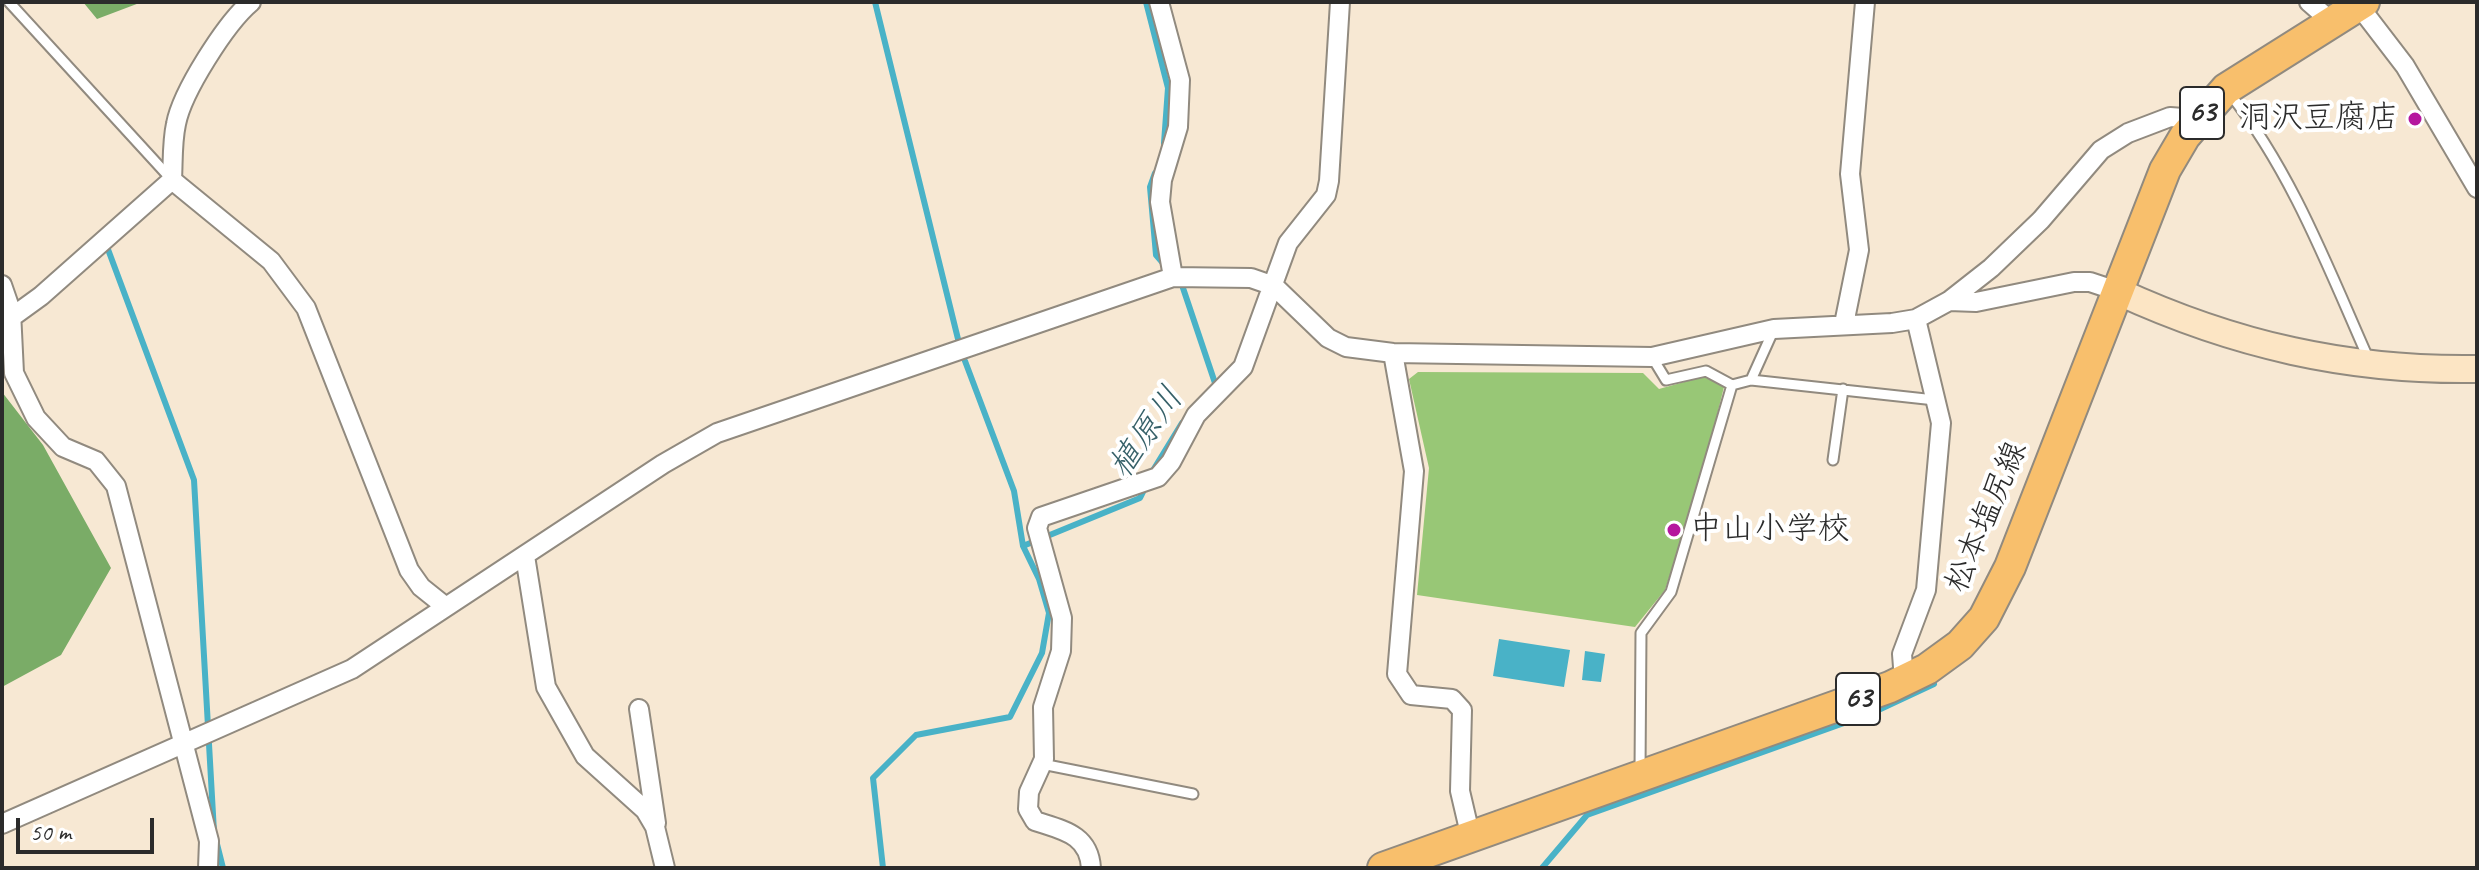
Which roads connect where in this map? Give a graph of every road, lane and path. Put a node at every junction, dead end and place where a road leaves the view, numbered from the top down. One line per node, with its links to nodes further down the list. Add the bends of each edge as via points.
1 (9, 2): 11 (lane)
2 (251, 2): 11 (street, via 207,57 176,121)
3 (1159, 2): 13 (street, via 1180,80 1178,127 1160,202)
4 (1340, 2): 15 (street, via 1326,195 1288,243)
5 (1865, 2): 20 (street, via 1850,174 1859,250)
6 (2309, 2): 8 (street)
7 (2362, 4): 8 (main road, 松本塩尻線 / 63); 12 (street)
8 (2333, 23): 9 (main road, 松本塩尻線 / 63)
9 (2226, 89): 10 (main road, 松本塩尻線 / 63); 24 (lane, via 2251,120 2289,187)
10 (2197, 119): 16 (main road, 松本塩尻線 / 63, via 2165,170); 17 (street, via 2170,117 2101,150 2041,220)
11 (172, 180): 18 (street); 32 (street, via 271,261 306,308 409,570)
12 (2477, 188)
13 (1173, 277): 15 (street, via 1251,278); 31 (street, via 717,433)
14 (2, 285): 18 (street)
15 (1274, 286): 22 (street, via 1328,338 1346,347); 36 (street, via 1243,367 1196,415 1158,477 1041,517 1037,528 1062,618 1061,651 1043,707)
16 (2117, 291): 17 (street, via 2074,282 1976,302); 24 (main road, via 2268,348); 33 (main road, 松本塩尻線 / 63, via 2010,567 1984,618 1960,645)
17 (1949, 301): 19 (street)
18 (12, 317): 35 (street, via 14,373 36,418 63,447 96,461 116,486)
19 (1916, 319): 20 (street); 29 (street)
20 (1844, 324): 21 (street)
21 (1774, 329): 23 (street); 26 (lane)
22 (1393, 353): 23 (street); 41 (street, via 1414,471 1397,674 1411,695 1452,699 1462,710 1460,791)
23 (1652, 357): 27 (lane, via 1666,380 1706,371)
24 (2372, 367): 25 (main road)
25 (2477, 369)
26 (1751, 380): 27 (lane); 28 (lane)
27 (1732, 385): 37 (lane, via 1671,592 1641,633)
28 (1843, 389): 29 (lane); 30 (lane)
29 (1935, 400): 33 (street, via 1941,423 1926,590 1902,654)
30 (1833, 460)
31 (525, 556): 32 (street); 40 (street, via 546,687 585,756 645,810)
32 (446, 607): 35 (street, via 352,669)
33 (1904, 680): 37 (main road, 松本塩尻線 / 63)
34 (639, 709): 40 (street)
35 (183, 744): 39 (street); 42 (street, via 209,841)
36 (1042, 764): 38 (lane); 44 (street, via 1029,792 1028,809 1035,821 1085,844)
37 (1641, 778): 41 (main road, 松本塩尻線 / 63)
38 (1193, 794)
39 (2, 824)
40 (656, 830): 43 (street)
41 (1471, 838): 45 (main road, 松本塩尻線 / 63)
42 (208, 868)
43 (665, 868)
44 (1091, 868)
45 (1383, 868)

